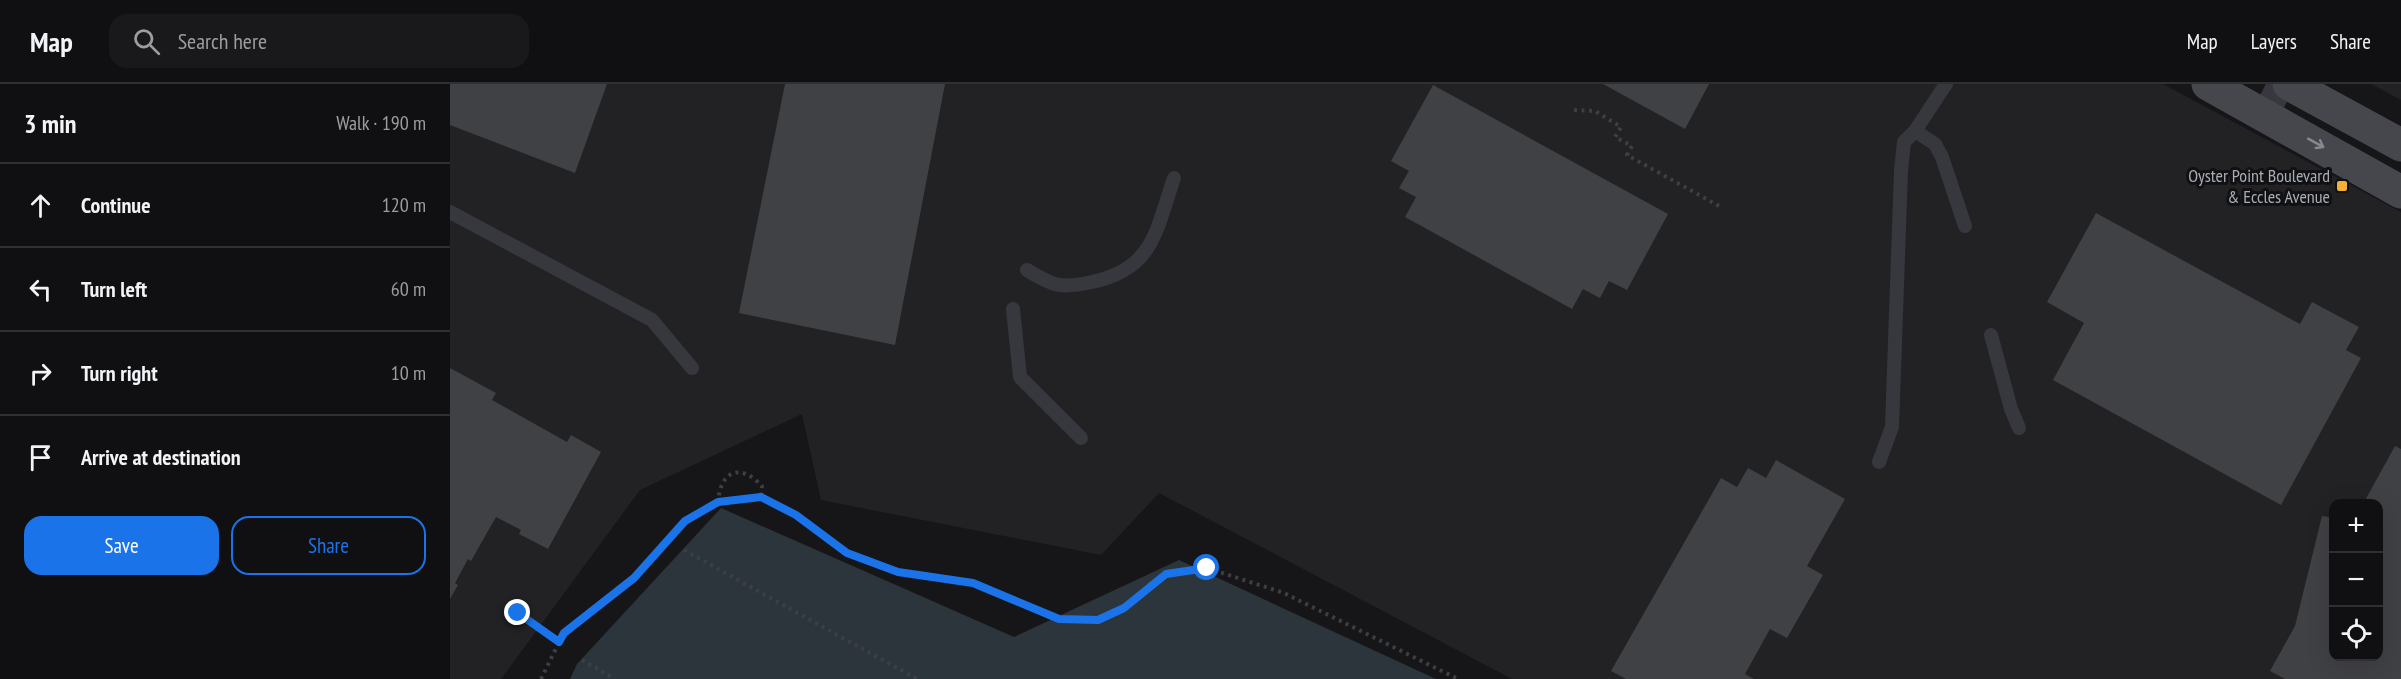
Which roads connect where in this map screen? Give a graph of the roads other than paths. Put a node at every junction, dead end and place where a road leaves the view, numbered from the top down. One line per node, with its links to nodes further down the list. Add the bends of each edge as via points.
1 (1946, 84): 6 (lane)
2 (2281, 84): 5 (street)
3 (2289, 84): 7 (street)
4 (2212, 85): 5 (street)
5 (2265, 115): 9 (street, one-way to 9)
6 (1915, 131): 11 (lane, via 1935,144 1942,157); 18 (lane, via 1904,142 1892,427)
7 (2401, 144)
8 (1174, 178): 12 (lane, via 1153,241 1139,261 1114,278 1052,286)
9 (2401, 192)
10 (450, 212): 15 (lane, via 652,320)
11 (1965, 226)
12 (1027, 270)
13 (1013, 309): 17 (lane, via 1020,377)
14 (1991, 335): 16 (lane)
15 (692, 368)
16 (2019, 428)
17 (1081, 438)
18 (1879, 462)

